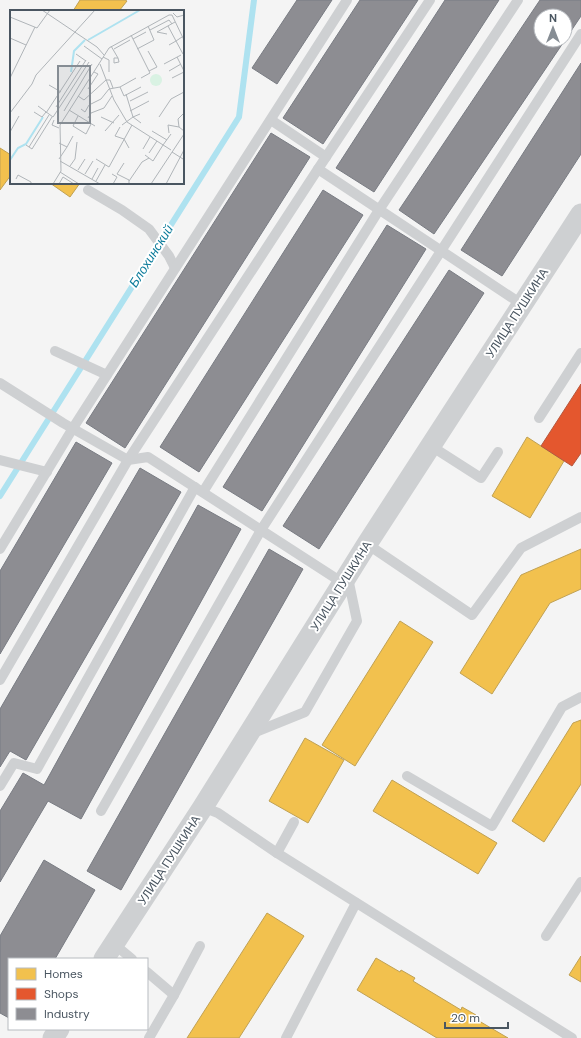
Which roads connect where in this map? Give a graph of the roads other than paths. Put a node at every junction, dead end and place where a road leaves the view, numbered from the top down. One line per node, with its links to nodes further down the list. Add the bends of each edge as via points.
1 (348, 0): 5 (lane)
2 (430, 0): 6 (lane)
3 (518, 0): 9 (lane)
4 (581, 34): 11 (lane)
5 (271, 120): 6 (lane); 12 (lane)
6 (326, 157): 7 (lane)
7 (318, 169): 9 (lane); 23 (lane)
8 (88, 190): 12 (lane, via 149,229)
9 (379, 210): 11 (lane); 25 (lane)
10 (581, 214): 13 (street, УЛИЦА ПУШКИНА)
11 (442, 250): 13 (lane); 27 (lane)
12 (176, 268): 16 (lane)
13 (523, 305): 20 (street, УЛИЦА ПУШКИНА)
14 (55, 350): 16 (lane)
15 (581, 353): 18 (lane)
16 (107, 375): 19 (lane)
17 (0, 383): 19 (lane)
18 (539, 418)
19 (73, 428): 23 (lane); 24 (lane)
20 (431, 446): 21 (lane, via 481,478); 28 (street, УЛИЦА ПУШКИНА)
21 (498, 452)
22 (0, 460): 24 (lane)
23 (128, 460): 25 (lane, via 148,457); 31 (lane)
24 (47, 472): 29 (lane)
25 (199, 490): 27 (lane); 35 (lane, via 37,769 14,763)
26 (581, 517): 28 (lane, via 521,548 472,615)
27 (261, 530): 30 (lane); 37 (lane)
28 (367, 544): 30 (street, УЛИЦА ПУШКИНА)
29 (0, 549)
30 (345, 579): 33 (street, УЛИЦА ПУШКИНА); 33 (lane, via 357,621 305,712)
31 (0, 680)
32 (581, 697): 34 (lane, via 562,706 492,826)
33 (248, 736): 36 (street, УЛИЦА ПУШКИНА)
34 (407, 776)
35 (0, 786)
36 (203, 807): 39 (lane, via 218,813); 44 (street, УЛИЦА ПУШКИНА)
37 (102, 811)
38 (294, 822): 39 (lane)
39 (277, 853): 41 (lane)
40 (581, 882): 42 (lane)
41 (356, 903): 49 (lane); 50 (lane)
42 (546, 936)
43 (200, 946): 47 (lane)
44 (109, 951): 45 (lane)
45 (129, 958)
46 (148, 973): 47 (lane)
47 (174, 995): 48 (lane)
48 (149, 1038)
49 (286, 1038)
50 (572, 1038)

